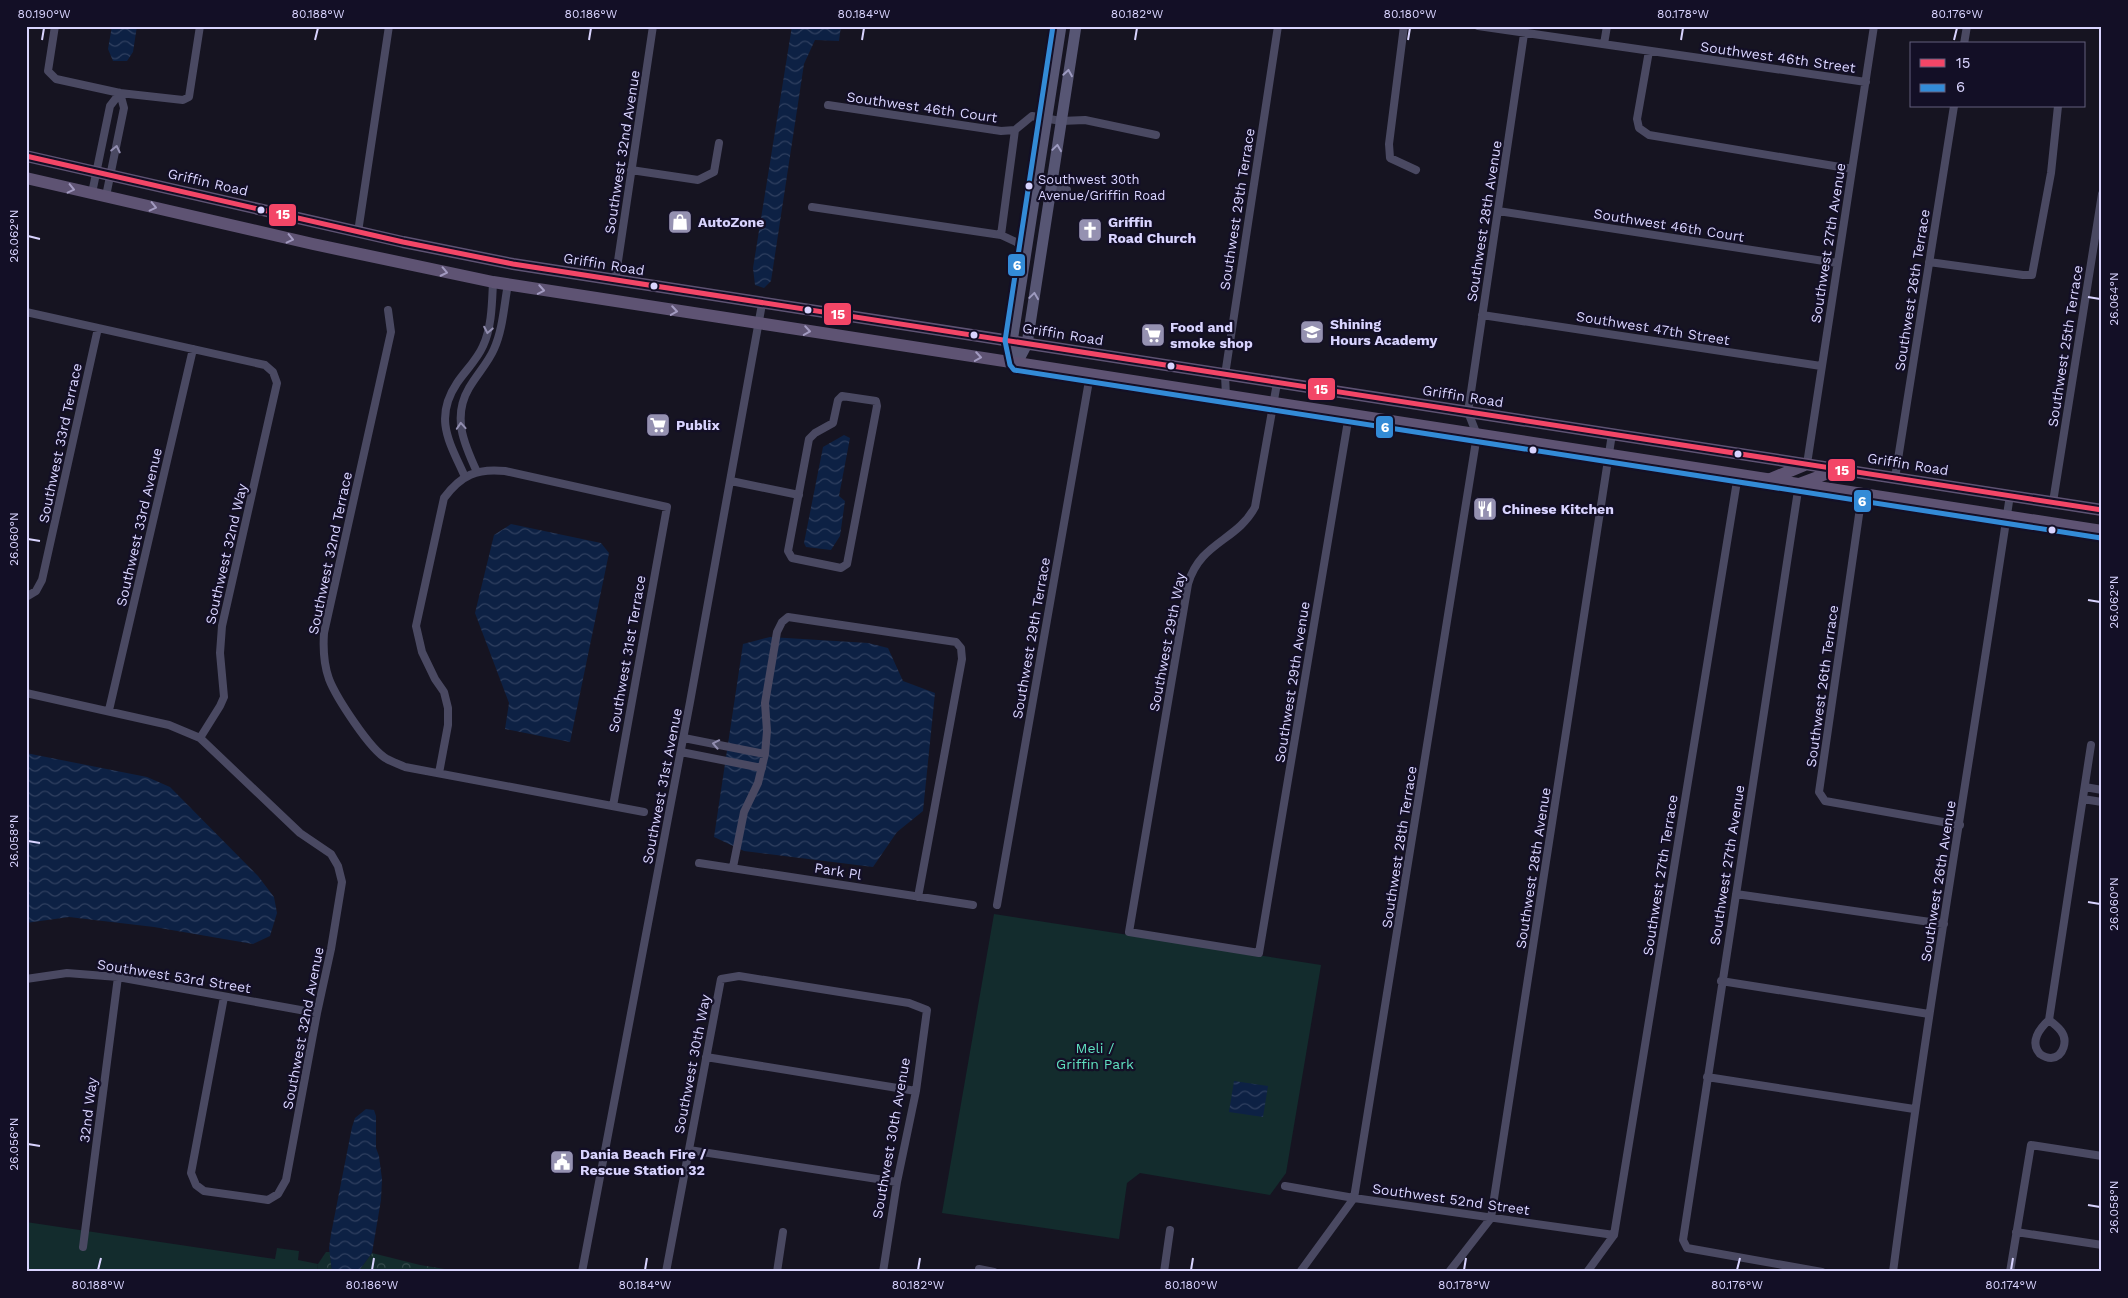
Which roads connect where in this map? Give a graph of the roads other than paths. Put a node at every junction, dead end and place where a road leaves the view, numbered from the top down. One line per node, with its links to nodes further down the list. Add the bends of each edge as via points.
1 (55, 26): 18 (street, via 48,71 56,80)
2 (200, 26): 18 (street, via 189,97 183,100)
3 (389, 26): 41 (street)
4 (653, 26): 29 (street, Southwest 32nd Avenue)
5 (1060, 26): 22 (main road)
6 (1076, 26): 23 (main road, one-way to 6)
7 (1278, 26): 65 (street, Southwest 29th Terrace)
8 (1404, 26): 30 (street, via 1390,158)
9 (1478, 26): 13 (street, Southwest 46th Street)
10 (1607, 26): 15 (street)
11 (1874, 26): 17 (street, Southwest 27th Avenue)
12 (1967, 26): 14 (street)
13 (1524, 34): 15 (street, Southwest 46th Street); 40 (street, Southwest 28th Avenue)
14 (1964, 42)
15 (1604, 44): 16 (street, Southwest 46th Street)
16 (1649, 51): 17 (street, Southwest 46th Street); 28 (street, via 1637,119 1639,128 1650,135)
17 (1866, 82): 28 (street, Southwest 27th Avenue)
18 (120, 93): 31 (street, via 110,106); 32 (street, one-way to 18, via 124,108)
19 (828, 106): 24 (street, Southwest 46th Court, via 1001,131)
20 (1954, 108): 47 (street, Southwest 26th Terrace)
21 (2058, 108): 47 (street, via 2051,173 2032,275)
22 (1046, 119): 23 (street, Southwest 46th Court); 24 (street, Southwest 46th Court, via 1032,116); 45 (main road)
23 (1061, 121): 25 (street, Southwest 46th Court, via 1085,120); 34 (main road, one-way to 23)
24 (1015, 130): 42 (street)
25 (1156, 135)
26 (719, 143): 29 (street, via 714,172 698,180)
27 (26, 156): 31 (main road, Griffin Road)
28 (1852, 169): 48 (street, Southwest 27th Avenue)
29 (631, 170): 49 (street, Southwest 32nd Avenue)
30 (1416, 170)
31 (96, 172): 32 (main road, Griffin Road); 36 (street)
32 (110, 175): 38 (street); 41 (main road, Griffin Road)
33 (26, 178): 36 (main road, one-way to 36)
34 (1052, 187): 35 (street); 60 (main road, one-way to 34)
35 (1067, 190)
36 (92, 193): 38 (main road)
37 (2102, 194): 86 (street, Southwest 25th Terrace)
38 (106, 196): 44 (main road, one-way to 44)
39 (812, 207): 42 (street)
40 (1498, 211): 48 (street, Southwest 46th Court); 56 (street, Southwest 28th Avenue)
41 (358, 232): 43 (main road, Griffin Road); 44 (main road, via 342,242)
42 (1001, 235): 45 (street)
43 (403, 242): 46 (main road, via 375,244); 49 (main road, Griffin Road)
44 (313, 244): 46 (main road)
45 (1026, 250): 59 (main road)
46 (362, 254): 50 (main road, one-way to 50)
47 (1929, 262): 79 (street, Southwest 26th Terrace)
48 (1837, 263): 63 (street, Southwest 27th Avenue)
49 (615, 281): 52 (main road, via 596,291); 53 (main road, Griffin Road)
50 (493, 282): 51 (main road); 78 (street, one-way to 78, via 485,344 457,382 444,416 449,444)
51 (508, 284): 52 (main road, one-way to 52); 76 (street, one-way to 51, via 464,444 460,413 468,388 494,349)
52 (560, 293): 57 (main road, one-way to 57)
53 (762, 304): 57 (street, Southwest 31st Avenue); 59 (main road, Griffin Road)
54 (388, 310): 99 (street, Southwest 32nd Terrace, via 391,332 324,633 323,650 329,679 372,746 386,759)
55 (26, 312): 58 (street)
56 (1482, 315): 63 (street, Southwest 47th Street); 69 (street, Southwest 28th Avenue)
57 (759, 324): 62 (main road, one-way to 62); 81 (street, Southwest 31st Avenue)
58 (98, 328): 61 (street); 90 (street, Southwest 33rd Terrace, via 42,580 36,591)
59 (1012, 342): 60 (main road, Griffin Road); 62 (main road)
60 (1027, 344): 62 (main road); 65 (main road, Griffin Road)
61 (193, 349): 92 (street, Southwest 33rd Avenue); 93 (street, Southwest 32nd Way, via 265,366 273,372 277,383 222,626 220,652 224,697)
62 (1017, 363): 64 (main road)
63 (1821, 366): 74 (street, Southwest 27th Avenue)
64 (1090, 375): 67 (main road); 112 (street, Southwest 29th Terrace)
65 (1225, 375): 66 (main road, Griffin Road); 67 (street, Southwest 29th Terrace)
66 (1277, 383): 68 (street, Southwest 29th Way); 69 (main road, Griffin Road)
67 (1226, 396): 68 (main road)
68 (1274, 404): 70 (main road); 114 (street, Southwest 29th Way, via 1255,507 1246,522 1204,554 1191,573 1129,932)
69 (1468, 412): 71 (main road, Griffin Road); 72 (street)
70 (1349, 415): 72 (main road); 114 (street, Southwest 29th Avenue)
71 (1612, 434): 73 (street, Southwest 28th Avenue); 74 (main road, Griffin Road)
72 (1477, 435): 73 (main road); 131 (street, Southwest 28th Terrace)
73 (1609, 455): 77 (main road); 132 (street, Southwest 28th Avenue)
74 (1807, 464): 75 (main road, Griffin Road); 80 (main road)
75 (1839, 469): 79 (main road, Griffin Road); 82 (main road)
76 (477, 472): 78 (street); 104 (street, Southwest 31st Terrace, via 504,471 667,507)
77 (1738, 475): 80 (main road); 136 (street, Southwest 27th Terrace)
78 (465, 477): 99 (street, via 444,498 416,626 422,652 444,692 448,708)
79 (1895, 478): 85 (main road, Griffin Road)
80 (1768, 480): 82 (main road)
81 (731, 481): 84 (street); 94 (street, Southwest 31st Avenue)
82 (1799, 484): 83 (main road); 109 (street, Southwest 27th Avenue)
83 (1862, 494): 88 (main road); 106 (street, Southwest 26th Terrace, via 1819,792 1825,801)
84 (799, 495): 84 (street, via 788,551 792,558 841,568 846,564 876,401 842,396 838,400 833,423 810,439)
85 (2010, 495): 86 (main road, Griffin Road); 88 (street, Southwest 26th Avenue)
86 (2053, 502): 87 (main road, Griffin Road)
87 (2102, 510)
88 (2007, 516): 89 (main road); 106 (street, Southwest 26th Avenue)
89 (2102, 531)
90 (26, 597)
91 (26, 693): 92 (street)
92 (109, 710): 93 (street, via 169,725)
93 (200, 738): 120 (street, Southwest 32nd Avenue, via 300,833 331,854 338,866 342,882)
94 (684, 738): 96 (street, Southwest 31st Avenue); 97 (street, one-way to 94)
95 (2091, 745): 100 (street)
96 (681, 752): 98 (street); 140 (street, Southwest 31st Avenue)
97 (765, 754): 98 (street); 110 (street, via 765,703 778,632 788,617 956,642 961,648 962,659)
98 (762, 768): 108 (street, via 744,812)
99 (439, 774): 104 (street, Southwest 32nd Terrace)
100 (2085, 787): 101 (street); 102 (street)
101 (2102, 790)
102 (2083, 799): 103 (street); 122 (street)
103 (2102, 802)
104 (613, 806): 105 (street, Southwest 32nd Terrace)
105 (644, 812)
106 (1960, 825): 113 (street, Southwest 26th Avenue)
107 (699, 863): 108 (street, Park Pl)
108 (734, 867): 110 (street, Park Pl)
109 (1736, 894): 113 (street); 117 (street, Southwest 27th Avenue)
110 (918, 897): 111 (street, Park Pl)
111 (973, 905)
112 (997, 905)
113 (1944, 924): 121 (street, Southwest 26th Avenue)
114 (1259, 953)
115 (118, 977): 116 (street, Southwest 53rd Street, via 67,973); 118 (street, Southwest 53rd Street); 138 (street, 32nd Way)
116 (26, 978)
117 (1721, 981): 121 (street); 124 (street, Southwest 27th Avenue)
118 (224, 997): 120 (street, Southwest 53rd Street); 120 (street, Southwest 32nd Avenue, via 190,1173 196,1185 204,1191 268,1200 278,1194 286,1180)
119 (927, 1010): 123 (street, Southwest 30th Way, via 909,1003 739,976 722,979); 125 (street, Southwest 30th Avenue)
120 (317, 1013)
121 (1929, 1014): 126 (street, Southwest 26th Avenue)
122 (2049, 1020): 122 (street, via 2061,1031 2064,1040 2060,1054 2052,1058 2042,1056 2035,1043 2039,1031)
123 (706, 1058): 125 (street); 127 (street, Southwest 30th Way)
124 (1707, 1077): 126 (street); 149 (street, Southwest 27th Avenue, via 1682,1240 1687,1248)
125 (916, 1090): 129 (street, Southwest 30th Avenue)
126 (1914, 1109): 150 (street, Southwest 26th Avenue)
127 (689, 1150): 129 (street); 141 (street, Southwest 30th Way)
128 (2102, 1156): 135 (street, via 2031,1145)
129 (897, 1182): 143 (street, Southwest 30th Avenue)
130 (1285, 1186): 131 (street, Southwest 52nd Street)
131 (1354, 1198): 132 (street, Southwest 52nd Street); 146 (street, Southwest 28th Terrace)
132 (1491, 1218): 136 (street, Southwest 52nd Street); 147 (street, Southwest 28th Avenue)
133 (1170, 1230): 145 (street)
134 (783, 1232): 142 (street)
135 (2016, 1232): 137 (street); 151 (street)
136 (1614, 1235): 148 (street, Southwest 27th Terrace)
137 (2102, 1245)
138 (83, 1247)
139 (979, 1271): 144 (street)
140 (582, 1272)
141 (666, 1272)
142 (777, 1272)
143 (883, 1272)
144 (994, 1272)
145 (1164, 1272)
146 (1300, 1272)
147 (1449, 1272)
148 (1587, 1272)
149 (1822, 1272)
150 (1893, 1272)
151 (2010, 1272)

